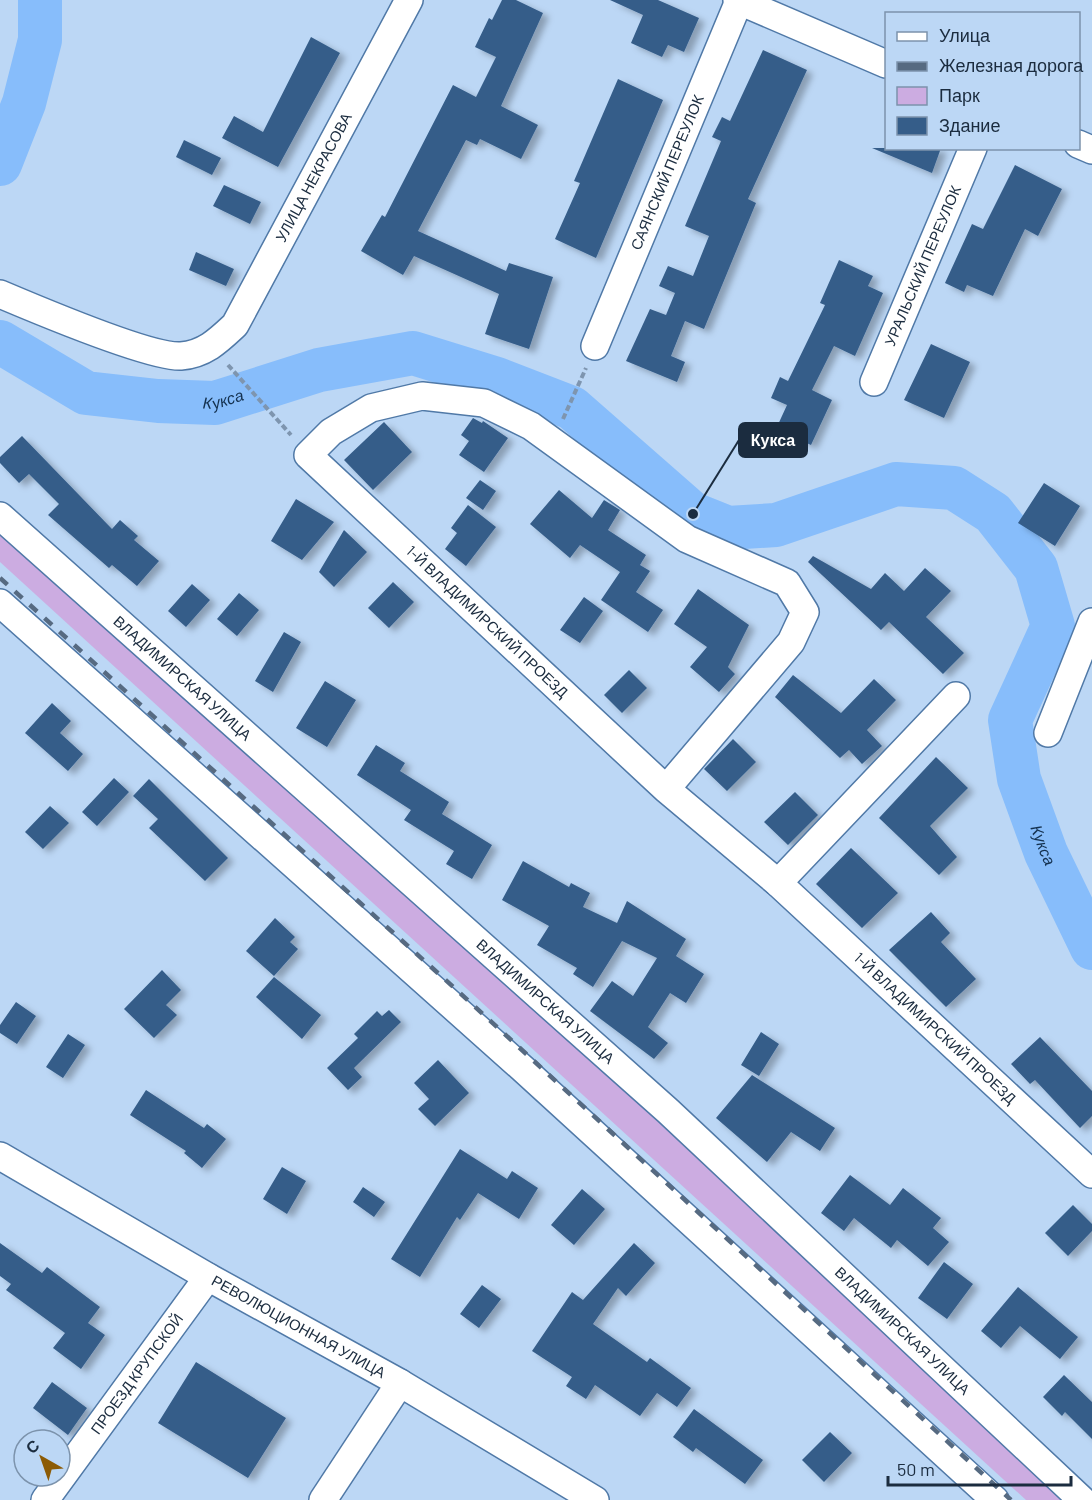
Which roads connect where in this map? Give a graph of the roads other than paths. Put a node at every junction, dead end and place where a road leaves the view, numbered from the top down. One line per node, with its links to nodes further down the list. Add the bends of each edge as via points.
1 (409, 0): 5 (street, УЛИЦА НЕКРАСОВА, via 235,325 210,348 181,356 144,349)
2 (738, 1): 3 (street); 6 (street, САЯНСКИЙ ПЕРЕУЛОК)
3 (885, 64)
4 (972, 150): 7 (street, УРАЛЬСКИЙ ПЕРЕУЛОК)
5 (0, 294)
6 (595, 346)
7 (874, 382)
8 (0, 516): 23 (street, ВЛАДИМИРСКАЯ УЛИЦА, via 668,1111)
9 (0, 603): 22 (street, via 522,1068)
10 (1092, 622): 12 (street)
11 (956, 696): 14 (street)
12 (1048, 732)
13 (666, 789): 13 (street, 1-Й ВЛАДИМИРСКИЙ ПРОЕЗД, via 791,642 805,612 787,583 687,539 531,426 484,403 422,396 371,408 331,432 308,455); 14 (street, 1-Й ВЛАДИМИРСКИЙ ПРОЕЗД)
14 (778, 883): 16 (street, 1-Й ВЛАДИМИРСКИЙ ПРОЕЗД)
15 (0, 1156): 17 (street, РЕВОЛЮЦИОННАЯ УЛИЦА)
16 (1092, 1174)
17 (208, 1277): 18 (street, РЕВОЛЮЦИОННАЯ УЛИЦА); 19 (street, ПРОЕЗД КРУПСКОЙ)
18 (400, 1383): 20 (street); 21 (street, РЕВОЛЮЦИОННАЯ УЛИЦА)
19 (45, 1500)
20 (322, 1500)
21 (595, 1500)
22 (995, 1500)
23 (1082, 1500)

